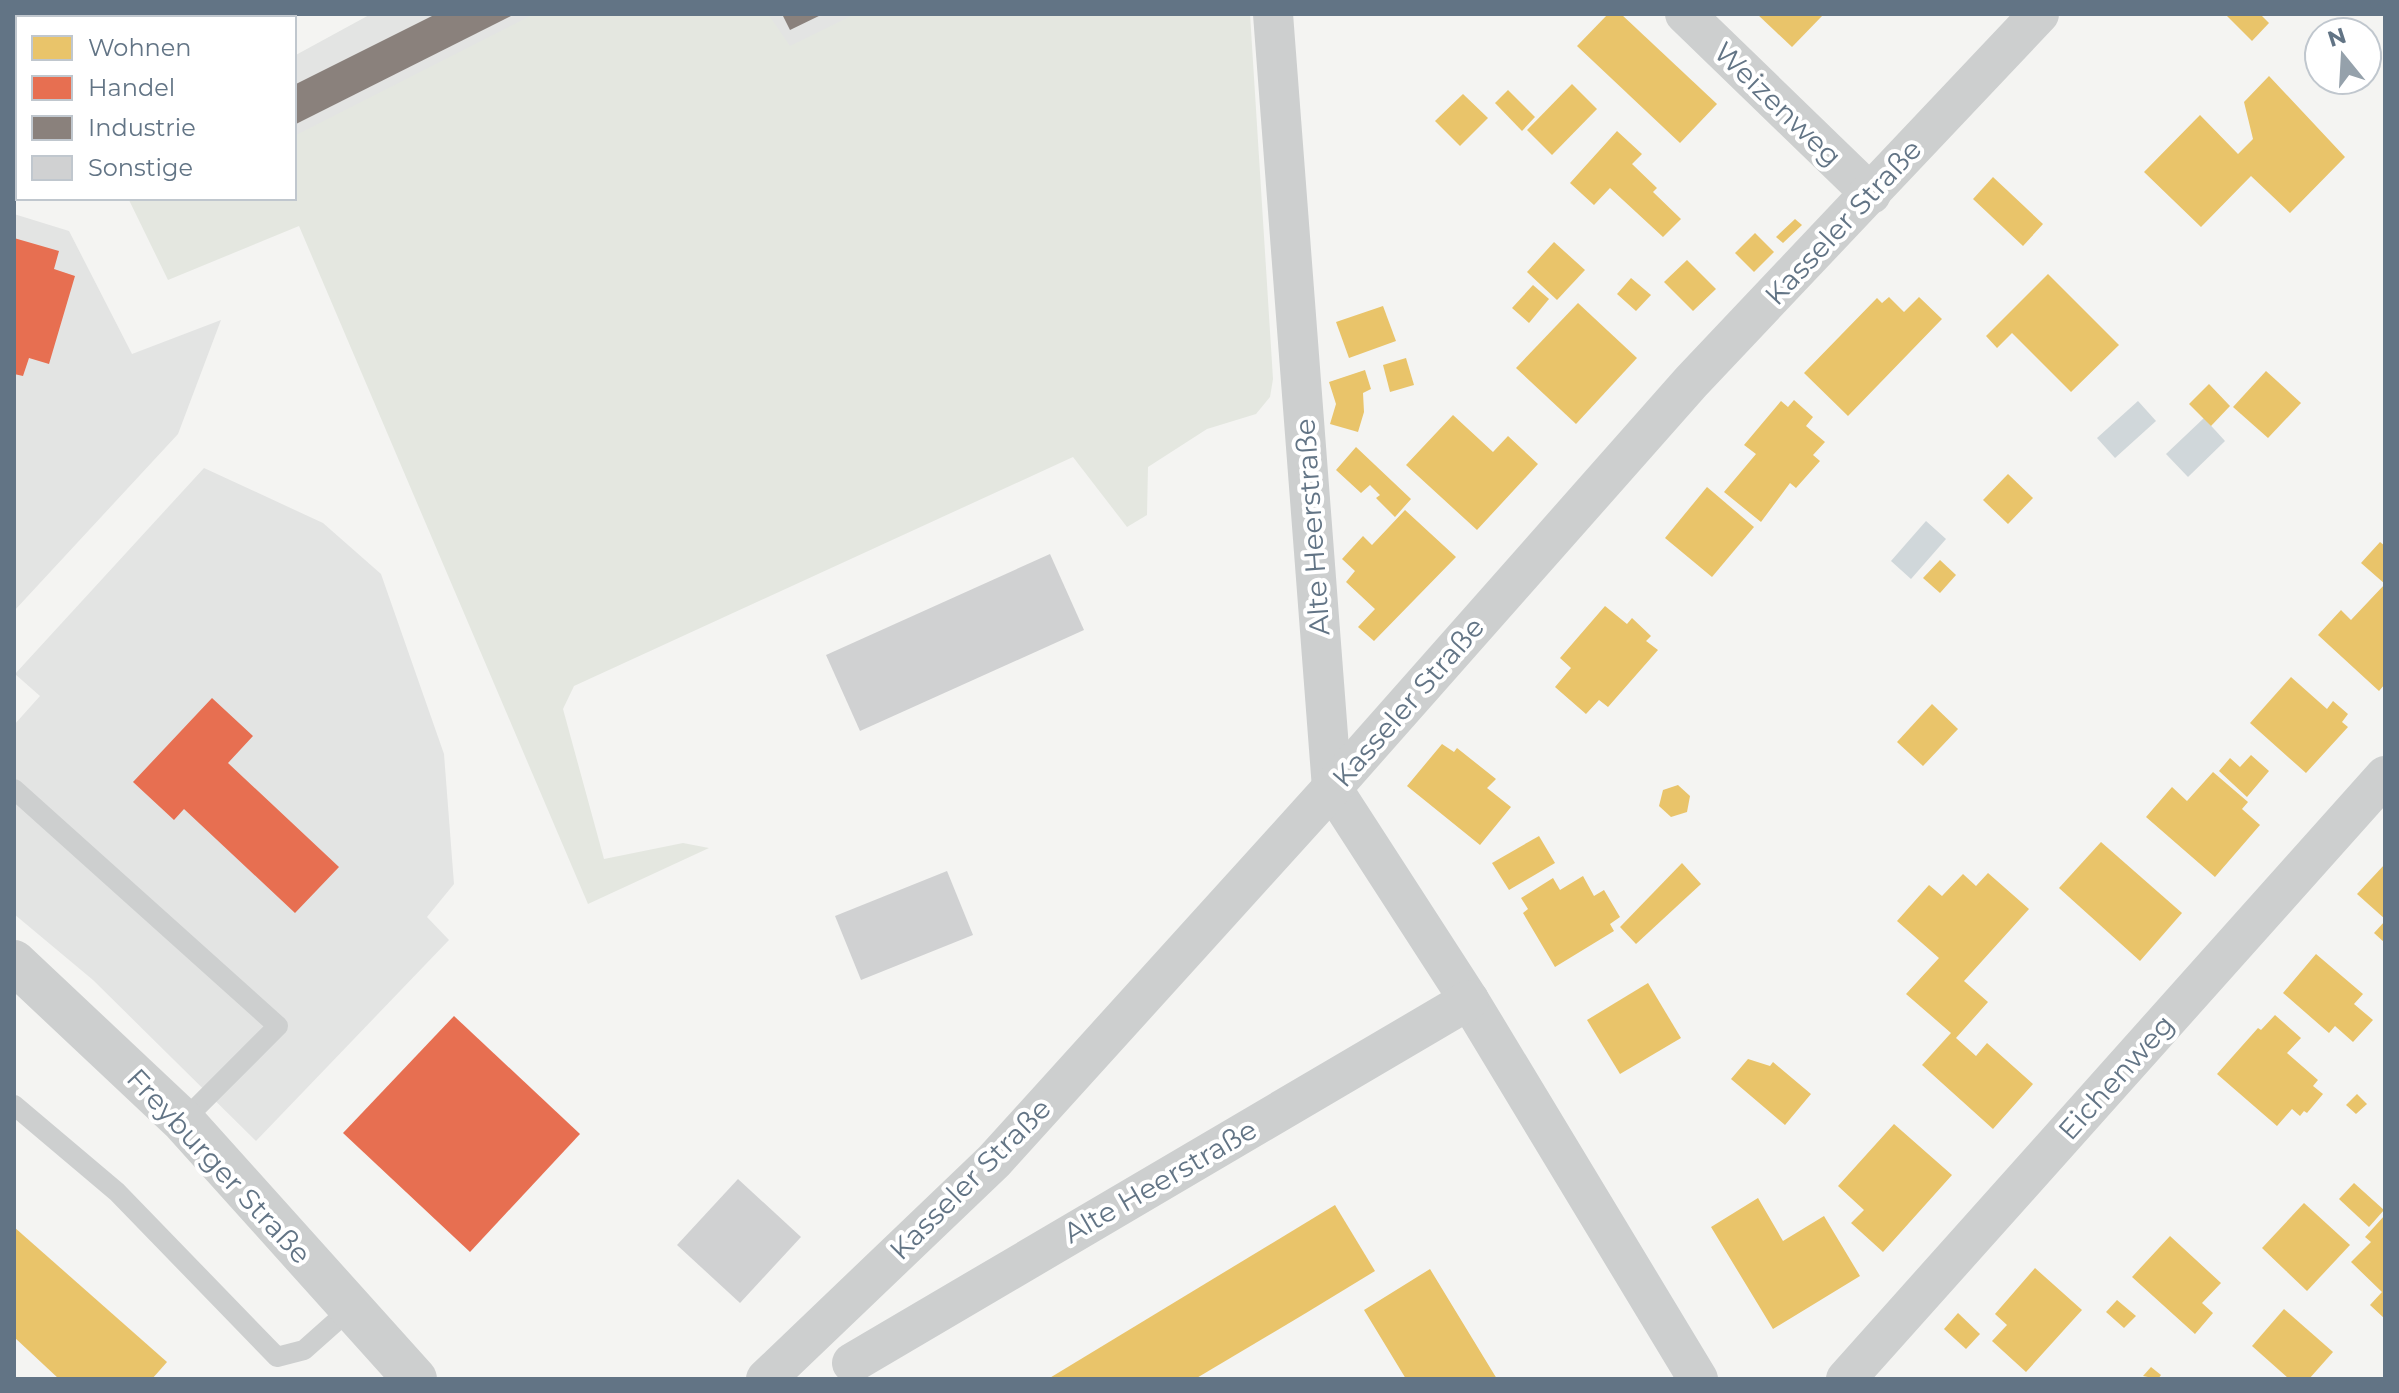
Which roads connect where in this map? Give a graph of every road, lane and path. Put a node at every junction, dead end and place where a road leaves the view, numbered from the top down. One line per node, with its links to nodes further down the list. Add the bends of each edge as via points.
1 (1273, 14): 6 (street, Alte Heerstraße)
2 (1685, 14): 4 (street, Weizenweg)
3 (2039, 14): 4 (street, Kasseler Straße)
4 (1871, 194): 6 (street, Kasseler Straße, via 1691,382)
5 (2385, 776): 17 (street, Eichenweg)
6 (1332, 788): 9 (street, Alte Heerstraße); 15 (street, Kasseler Straße, via 994,1161)
7 (14, 789): 11 (lane, via 278,1026)
8 (14, 962): 11 (street, Freyburger Straße)
9 (1469, 1000): 13 (street, Alte Heerstraße); 16 (street, Alte Heerstraße)
10 (14, 1105): 12 (lane, via 117,1192 277,1357 304,1350)
11 (183, 1121): 12 (street, Freyburger Straße)
12 (349, 1310): 14 (street, Freyburger Straße)
13 (852, 1363)
14 (415, 1379)
15 (766, 1379)
16 (1698, 1379)
17 (1846, 1379)

